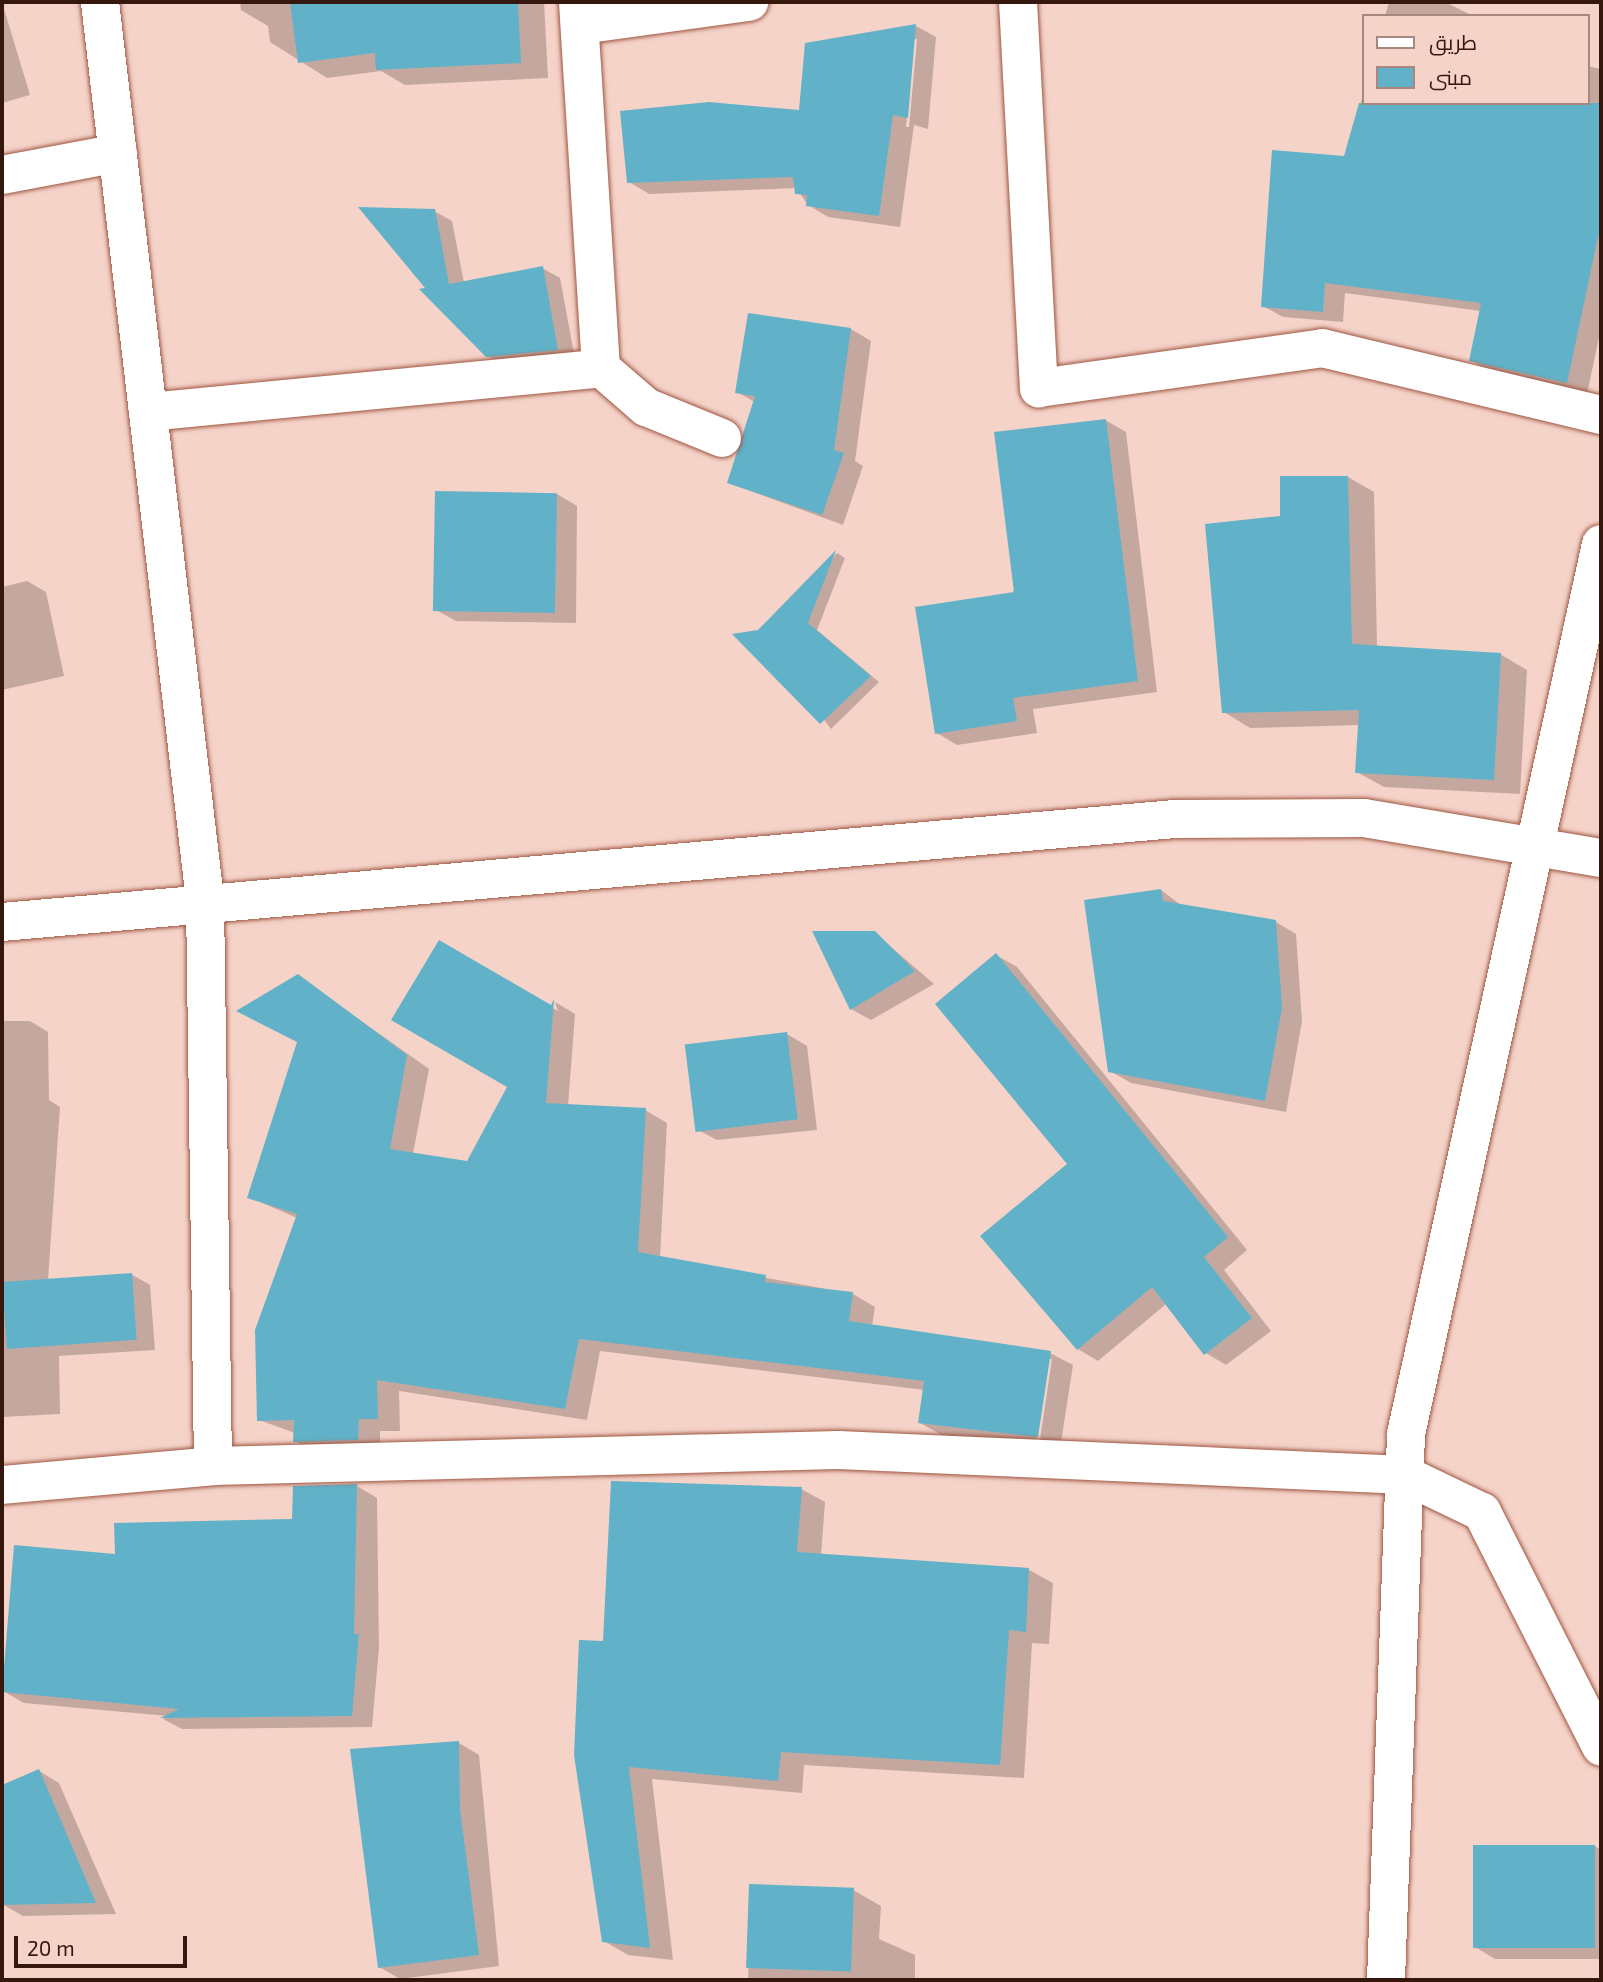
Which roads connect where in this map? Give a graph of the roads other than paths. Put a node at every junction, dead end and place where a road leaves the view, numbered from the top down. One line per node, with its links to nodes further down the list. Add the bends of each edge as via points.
1 (100, 2): 5 (street)
2 (748, 2): 4 (street)
3 (1018, 2): 9 (street, via 1039,388 1322,348)
4 (579, 13): 7 (street)
5 (118, 153): 6 (street); 8 (street)
6 (2, 175)
7 (601, 368): 8 (street); 10 (street, via 646,407)
8 (148, 412): 14 (street)
9 (1601, 415)
10 (722, 438)
11 (1601, 544): 12 (street)
12 (1539, 846): 13 (street); 14 (street, via 1364,818 1175,819); 17 (street, via 1406,1434)
13 (1601, 858)
14 (205, 900): 15 (street); 16 (street)
15 (2, 922)
16 (213, 1466): 17 (street, via 838,1450); 18 (street)
17 (1405, 1475): 19 (street, via 1482,1512); 20 (street)
18 (2, 1485)
19 (1601, 1747)
20 (1386, 1980)

